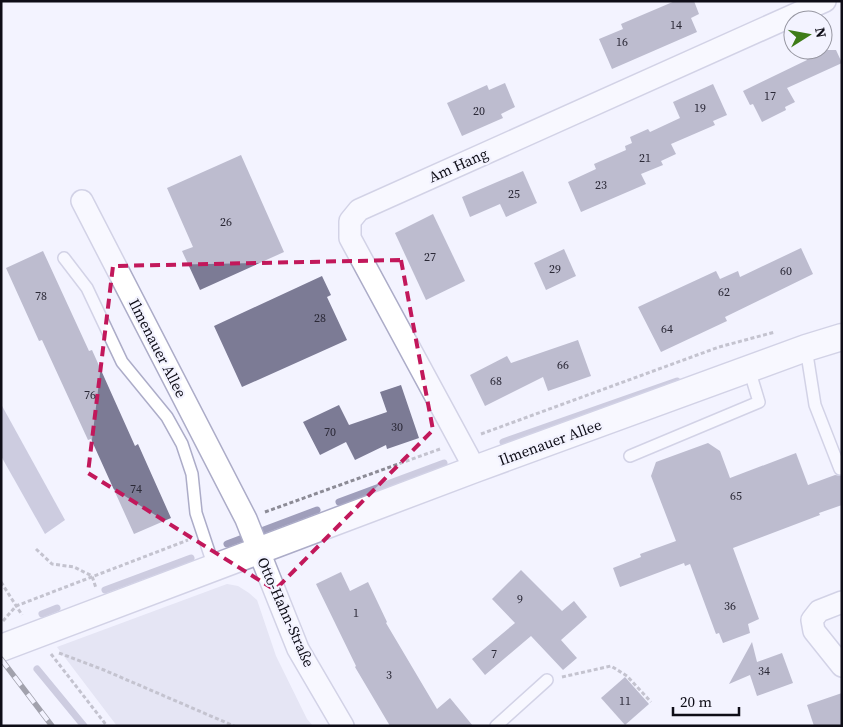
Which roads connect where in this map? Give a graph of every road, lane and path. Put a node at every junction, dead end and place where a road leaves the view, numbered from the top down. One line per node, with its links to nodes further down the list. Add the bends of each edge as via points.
1 (826, 1): 8 (street, Am Hang, via 359,210 350,221 350,238)
2 (82, 201): 12 (street, Ilmenauer Allee)
3 (64, 258): 13 (lane, via 88,288 122,362 167,418 182,444 192,474 196,513)
4 (782, 330): 8 (path, via 719,347)
5 (842, 337): 6 (street, Ilmenauer Allee)
6 (806, 348): 7 (street, Ilmenauer Allee); 11 (lane, via 815,405)
7 (750, 369): 9 (lane, via 759,402); 10 (street, Ilmenauer Allee)
8 (460, 441): 10 (street, Am Hang); 12 (path)
9 (630, 456)
10 (475, 469): 15 (street, Ilmenauer Allee)
11 (840, 469)
12 (246, 519): 15 (street, Ilmenauer Allee)
13 (203, 534): 16 (lane); 17 (path)
14 (36, 548): 17 (path, via 52,564 74,567)
15 (259, 550): 16 (street, Ilmenauer Allee); 30 (street, Otto-Hahn-Straße, via 298,649)
16 (214, 567): 21 (street, Ilmenauer Allee)
17 (92, 576): 20 (path); 21 (path)
18 (1, 582): 20 (path)
19 (842, 602): 24 (street, via 819,610 812,620 814,631)
20 (16, 606): 22 (path)
21 (103, 610): 23 (street, Ilmenauer Allee)
22 (1, 623)
23 (1, 648)
24 (842, 666)
25 (574, 674): 27 (path, via 611,666 627,676)
26 (547, 680): 31 (lane)
27 (651, 702)
28 (107, 726): 29 (path, via 46,648)
29 (234, 726)
30 (343, 726)
31 (496, 726)

